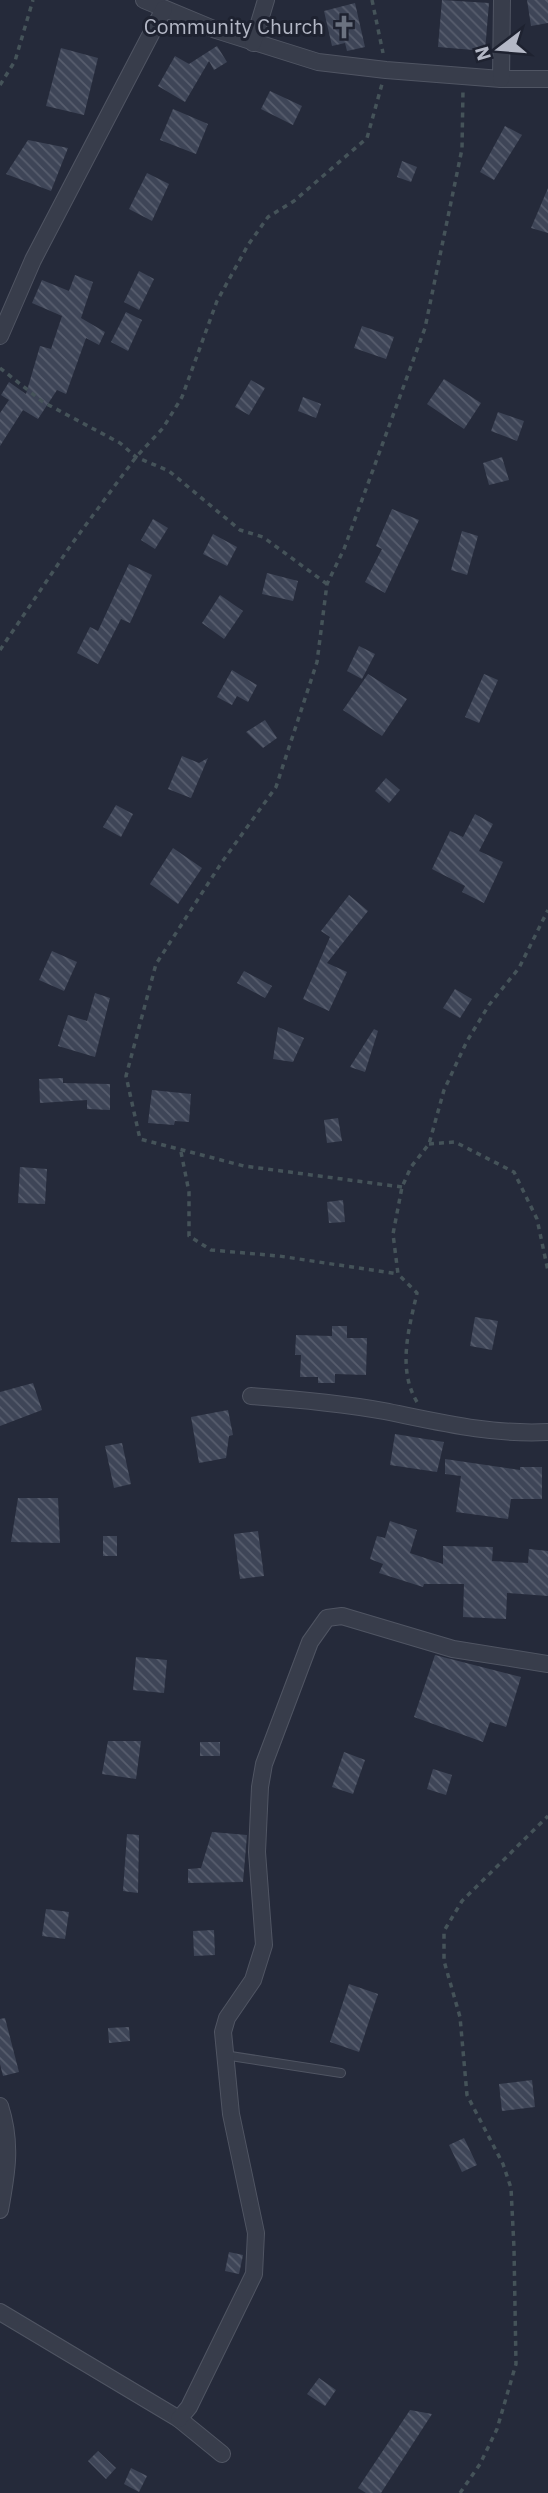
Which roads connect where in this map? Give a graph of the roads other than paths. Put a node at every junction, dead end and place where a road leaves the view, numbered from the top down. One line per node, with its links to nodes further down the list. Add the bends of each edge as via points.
1 (144, 0): 4 (street)
2 (266, 0): 5 (street)
3 (502, 0): 6 (street)
4 (164, 9): 5 (street); 8 (street, via 33,260)
5 (253, 43): 6 (street, via 318,62)
6 (501, 79): 7 (street)
7 (548, 79)
8 (0, 336)
9 (251, 1396): 10 (street, via 383,1411 512,1433)
10 (548, 1432)
11 (548, 1664): 12 (street, via 453,1649 342,1616 327,1618 319,1625 264,1764 257,1852 264,1945 253,1980 226,2018)
12 (224, 2055): 13 (lane); 17 (street, via 230,2114 256,2233 254,2274)
13 (341, 2073)
14 (0, 2106): 15 (street, via 10,2157)
15 (0, 2210)
16 (0, 2312): 17 (street)
17 (179, 2419): 18 (street)
18 (222, 2454)

